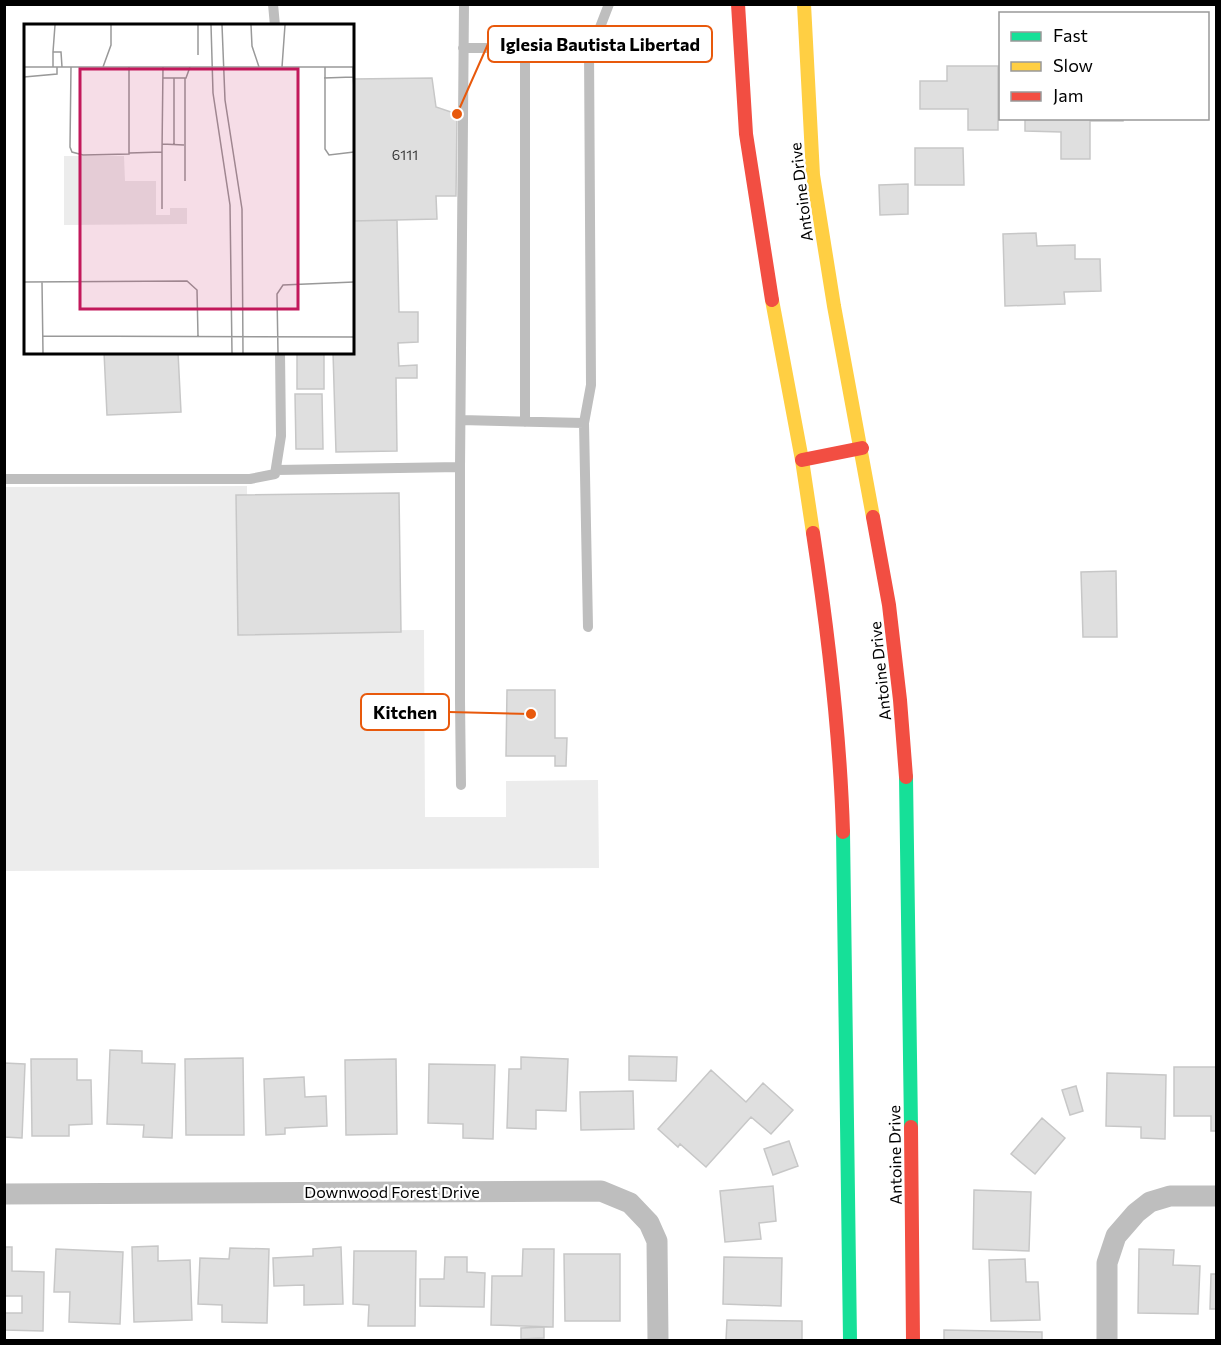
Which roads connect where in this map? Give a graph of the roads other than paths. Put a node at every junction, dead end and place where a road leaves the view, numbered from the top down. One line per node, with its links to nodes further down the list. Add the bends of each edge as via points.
1 (273, 4): 6 (lane)
2 (464, 4): 7 (lane)
3 (609, 4): 9 (lane, via 602,28)
4 (738, 4): 15 (main road, via 746,134 765,264)
5 (804, 4): 14 (main road, Antoine Drive, via 813,175)
6 (275, 24)
7 (463, 48): 8 (lane); 11 (lane)
8 (525, 48): 9 (lane); 12 (lane)
9 (590, 48): 13 (lane, via 591,385)
10 (280, 354): 17 (lane, via 281,436)
11 (461, 420): 12 (lane); 16 (lane)
12 (525, 422): 13 (lane)
13 (584, 423): 19 (lane)
14 (862, 448): 15 (main road); 25 (main road, Antoine Drive, via 889,605 906,782)
15 (802, 460): 24 (main road, via 831,660 841,763)
16 (460, 467): 17 (lane); 20 (lane)
17 (276, 470): 18 (lane, via 275,474 250,479)
18 (4, 479)
19 (588, 627)
20 (461, 785)
21 (4, 1194): 23 (street, Downwood Forest Drive, via 601,1191 630,1203 649,1223 657,1241)
22 (1216, 1196): 26 (street, via 1170,1196 1150,1203 1116,1236 1107,1263)
23 (658, 1341)
24 (850, 1341)
25 (913, 1341)
26 (1107, 1341)

